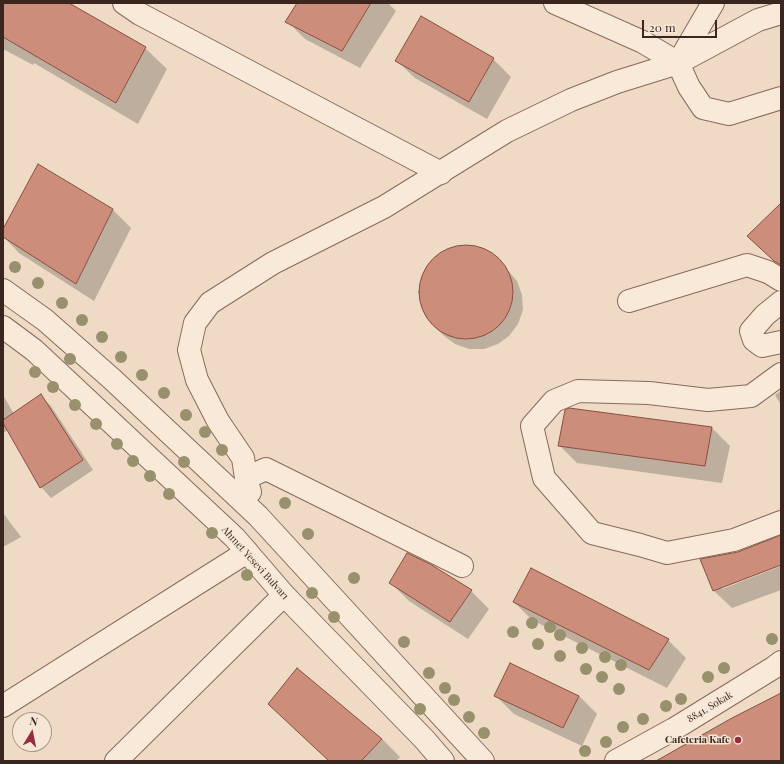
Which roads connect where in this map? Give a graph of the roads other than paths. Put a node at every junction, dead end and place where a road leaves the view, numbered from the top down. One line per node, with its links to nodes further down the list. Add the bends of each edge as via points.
1 (124, 3): 7 (street, via 140,14)
2 (555, 3): 5 (street, via 643,42)
3 (713, 3): 5 (street)
4 (781, 13): 5 (street, via 758,20)
5 (678, 63): 6 (street, via 689,87 703,108 729,114); 7 (street, via 571,100 506,131)
6 (781, 98)
7 (441, 173): 15 (street, via 384,207 273,263 210,303 195,323 189,350 197,380 218,421 243,458)
8 (781, 280): 10 (street, via 768,272 747,265)
9 (3, 290): 16 (street, via 45,320 112,379)
10 (629, 301)
11 (781, 302): 13 (street, via 751,331 754,340 762,346)
12 (3, 327): 18 (street, Ahmet Yesevi Bulvarı, via 34,350)
13 (781, 342)
14 (781, 374): 17 (street, via 751,396 708,400 649,393 578,391 554,401 532,426 544,478 592,534 667,553 734,540)
15 (246, 478): 16 (street); 19 (street, via 266,469)
16 (258, 516): 18 (street); 25 (street)
17 (781, 522)
18 (241, 545): 20 (street, Ahmet Yesevi Bulvarı); 22 (street)
19 (462, 566)
20 (284, 595): 23 (street); 24 (street, Ahmet Yesevi Bulvarı)
21 (781, 662): 26 (street, 8841. Sokak, via 674,729)
22 (3, 706)
23 (116, 761)
24 (443, 761)
25 (483, 761)
26 (616, 761)

